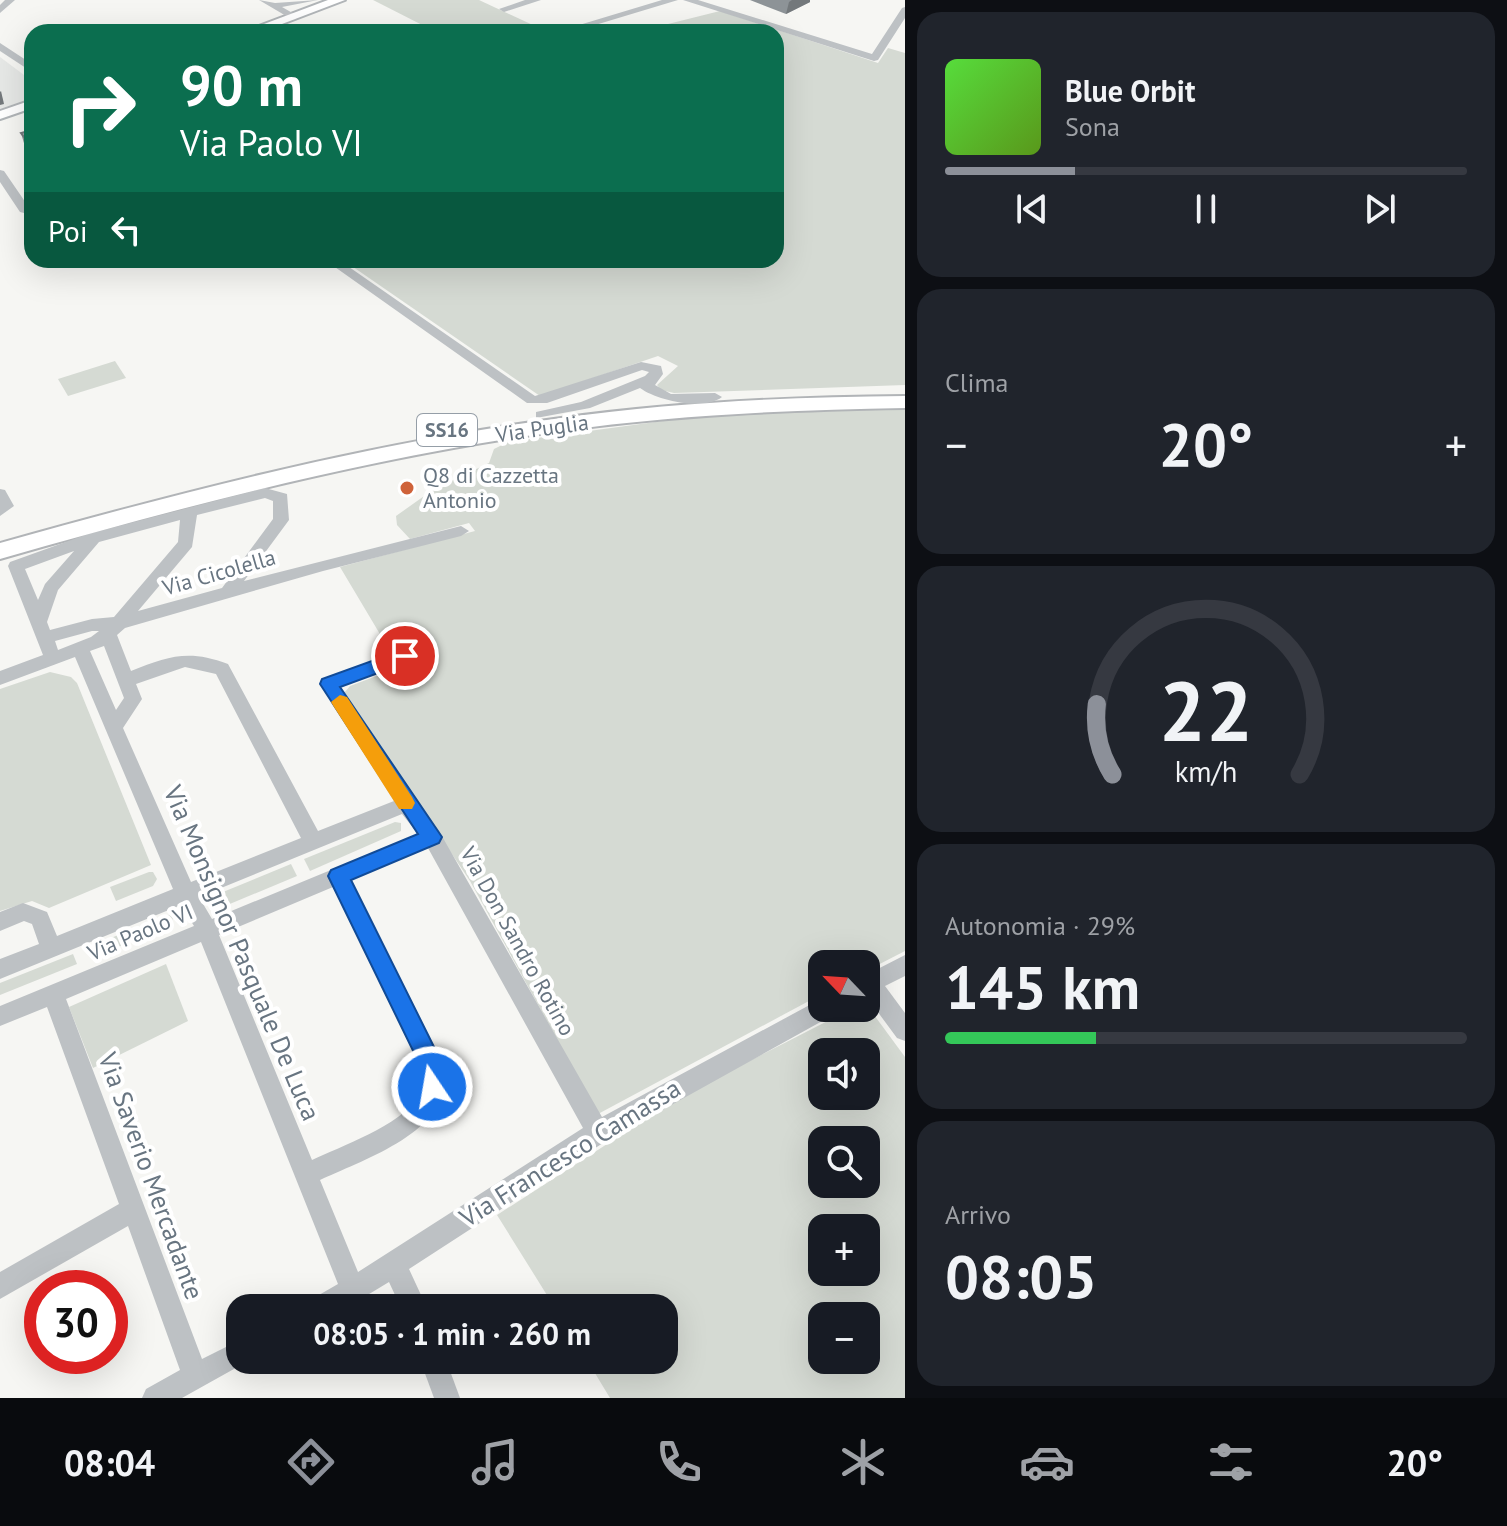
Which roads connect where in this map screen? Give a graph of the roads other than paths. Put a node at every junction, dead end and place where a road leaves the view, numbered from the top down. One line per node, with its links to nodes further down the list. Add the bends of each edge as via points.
1 (10, 0): 10 (street)
2 (300, 0): 3 (street); 8 (street)
3 (313, 0)
4 (339, 0): 12 (main road)
5 (536, 0): 9 (street)
6 (673, 0): 14 (street)
7 (688, 0): 15 (street)
8 (270, 2): 12 (street)
9 (504, 9)
10 (0, 10)
11 (905, 10): 16 (street)
12 (297, 16): 13 (main road)
13 (273, 24)
14 (589, 24)
15 (765, 24)
16 (900, 26): 17 (street, via 874,58)
17 (784, 30)
18 (0, 46): 19 (street)
19 (24, 63)
20 (24, 107): 21 (main road)
21 (0, 115)
22 (0, 173): 23 (street)
23 (24, 209)
24 (342, 268): 25 (street, via 532,400 641,366 656,369)
25 (650, 379): 27 (street, via 647,387 669,398); 29 (street, via 585,405)
26 (905, 391): 27 (highway, Via Puglia / SS16)
27 (715, 397): 29 (highway, Via Puglia / SS16)
28 (905, 402): 36 (highway, Via Puglia / SS16, via 751,407 522,429 329,464)
29 (541, 415): 34 (highway, Via Puglia / SS16, via 342,449)
30 (0, 494): 31 (street, via 6,506)
31 (0, 511)
32 (189, 512): 35 (street); 37 (street, via 265,493 281,498 281,520); 39 (street, via 186,543)
33 (461, 531): 37 (street, Via Cicolella)
34 (0, 537)
35 (94, 538): 38 (street, via 51,588); 38 (street, via 16,566)
36 (0, 551)
37 (226, 594): 39 (street, Via Cicolella)
38 (41, 630): 39 (street); 41 (street)
39 (99, 635): 41 (street, Via Cicolella); 43 (street); 44 (street, Via Monsignor Pasquale De Luca)
40 (405, 656): 45 (street, Via Don Sandro Rotino, via 329,684)
41 (53, 659): 42 (street, Via Cicolella)
42 (0, 678)
43 (126, 681): 44 (street, via 133,699); 47 (street, via 182,659 222,669)
44 (114, 727): 49 (street, Via Monsignor Pasquale De Luca)
45 (406, 804): 46 (street, Via Don Sandro Rotino); 47 (street, Via Paolo VI)
46 (432, 837): 48 (street, Via Paolo VI); 61 (street, Via Don Sandro Rotino)
47 (313, 841): 49 (street, Via Paolo VI)
48 (338, 876): 51 (street, Via Paolo VI); 62 (street, via 431,1065 432,1087 422,1110 407,1124)
49 (185, 893): 51 (street, Via Monsignor Pasquale De Luca); 52 (street, Via Paolo VI)
50 (0, 922): 52 (street, via 23,912 40,918)
51 (207, 930): 56 (street, Via Paolo VI); 62 (street, Via Monsignor Pasquale De Luca)
52 (51, 948): 54 (street, Via Paolo VI)
53 (905, 965): 55 (street)
54 (0, 969)
55 (880, 979)
56 (53, 994): 58 (street, Via Paolo VI); 63 (street, Via Saverio Mercadante)
57 (880, 1000): 60 (street)
58 (0, 1016)
59 (808, 1017): 61 (street, Via Francesco Camassa)
60 (905, 1031)
61 (598, 1132): 64 (street, Via Francesco Camassa)
62 (306, 1175): 66 (street, Via Monsignor Pasquale De Luca)
63 (134, 1209): 65 (street); 71 (street, Via Saverio Mercadante)
64 (394, 1265): 66 (street, Via Francesco Camassa); 68 (street)
65 (0, 1286)
66 (353, 1290): 67 (street, Via Francesco Camassa)
67 (346, 1294)
68 (407, 1294)
69 (226, 1361): 71 (street)
70 (438, 1374): 73 (street)
71 (196, 1377): 72 (street)
72 (155, 1398)
73 (447, 1398)

